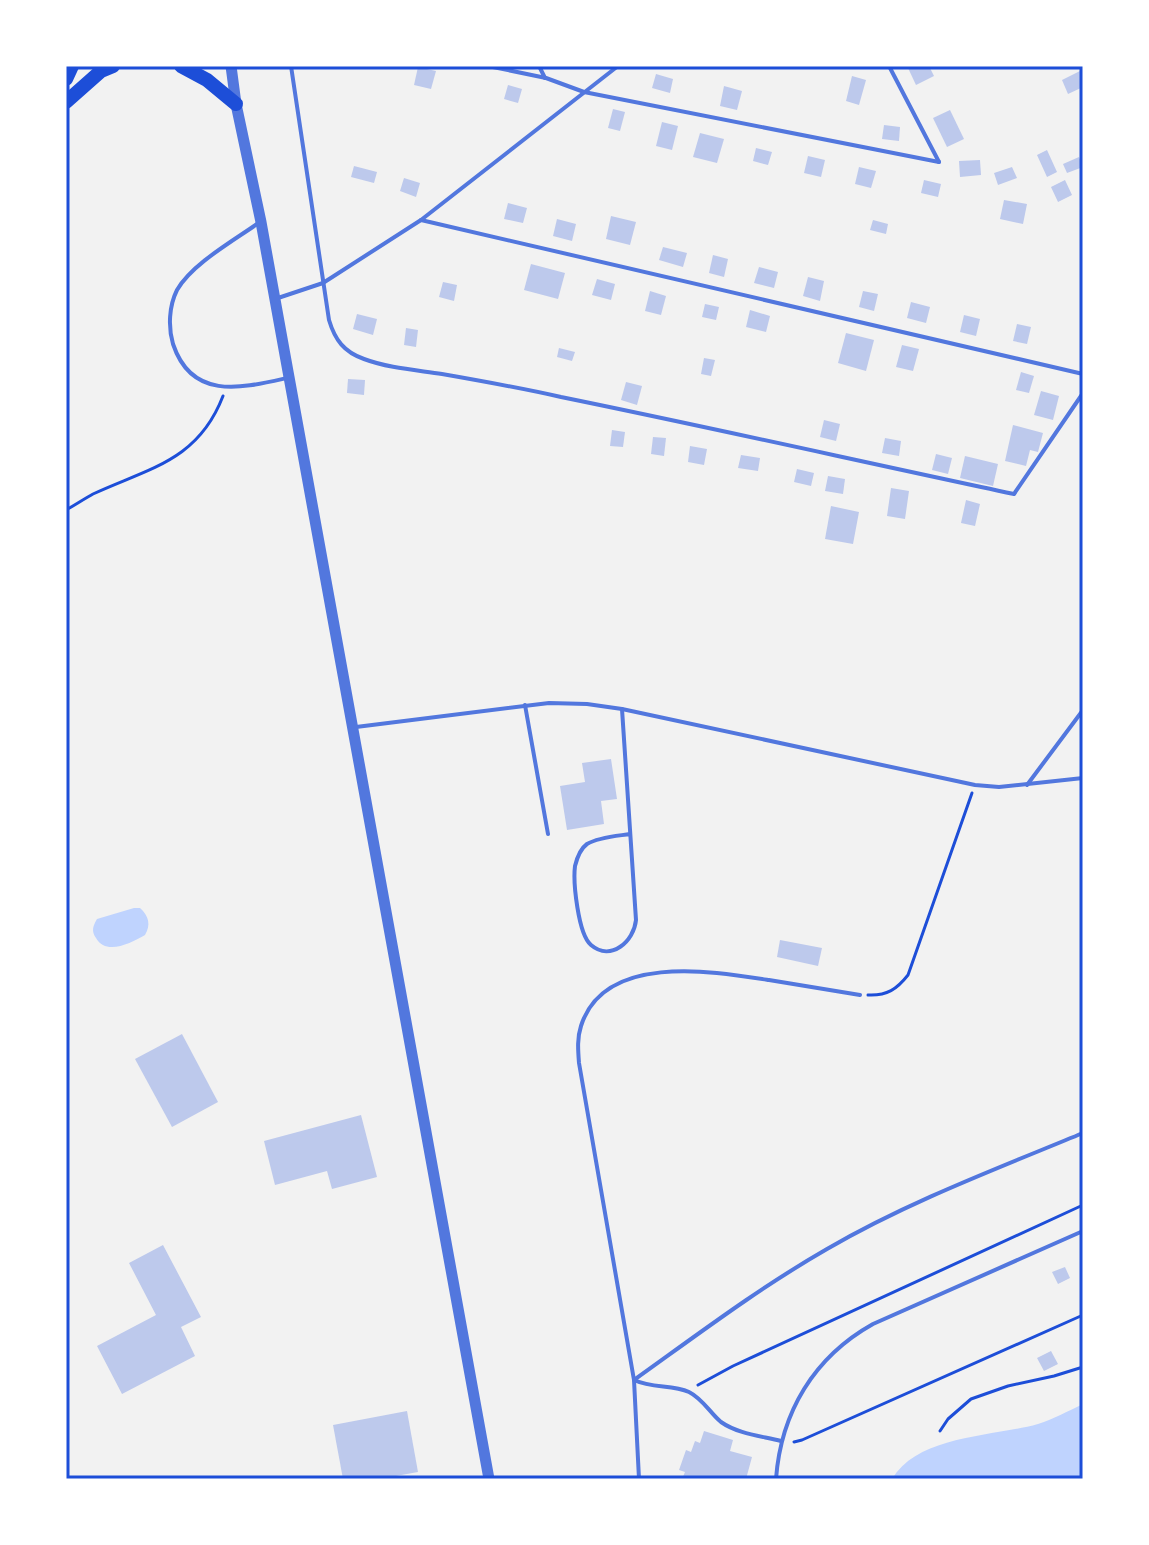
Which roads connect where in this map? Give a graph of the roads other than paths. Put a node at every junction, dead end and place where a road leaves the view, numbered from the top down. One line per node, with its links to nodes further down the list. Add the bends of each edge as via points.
1 (72, 66): 11 (highway)
2 (113, 66): 13 (highway)
3 (181, 66): 14 (highway)
4 (231, 66): 14 (street)
5 (291, 66): 17 (lane)
6 (488, 66): 10 (lane)
7 (539, 66): 10 (lane)
8 (618, 66): 12 (lane)
9 (889, 66): 12 (lane, via 939,162)
10 (546, 78): 12 (lane)
11 (66, 79)
12 (584, 92): 15 (lane)
13 (66, 102)
14 (236, 104): 16 (street)
15 (421, 220): 17 (lane); 19 (lane)
16 (261, 222): 18 (street); 20 (lane, via 187,277 172,305 170,334 186,368 210,385 243,387)
17 (323, 283): 18 (lane); 21 (lane, via 333,333 349,353 363,359 1014,494)
18 (275, 299): 20 (street)
19 (1083, 374)
20 (289, 377): 25 (street)
21 (1083, 393)
22 (525, 705): 23 (lane); 25 (lane); 28 (lane)
23 (622, 709): 27 (lane, via 975,785); 29 (lane)
24 (1083, 710): 27 (lane)
25 (354, 727): 35 (street)
26 (1083, 778): 27 (lane)
27 (1027, 785)
28 (548, 834)
29 (630, 834): 29 (lane, via 635,930 624,945 598,949 581,927 578,856 589,843)
30 (860, 995): 33 (lane, via 720,973 672,971 616,985 589,1008 581,1026 579,1063)
31 (1083, 1133): 33 (lane, via 919,1201 827,1249)
32 (1083, 1231): 34 (lane, via 873,1324 841,1344 804,1389)
33 (634, 1380): 34 (lane, via 688,1392 726,1425); 36 (lane)
34 (781, 1441): 37 (lane)
35 (489, 1479)
36 (639, 1479)
37 (776, 1479)

